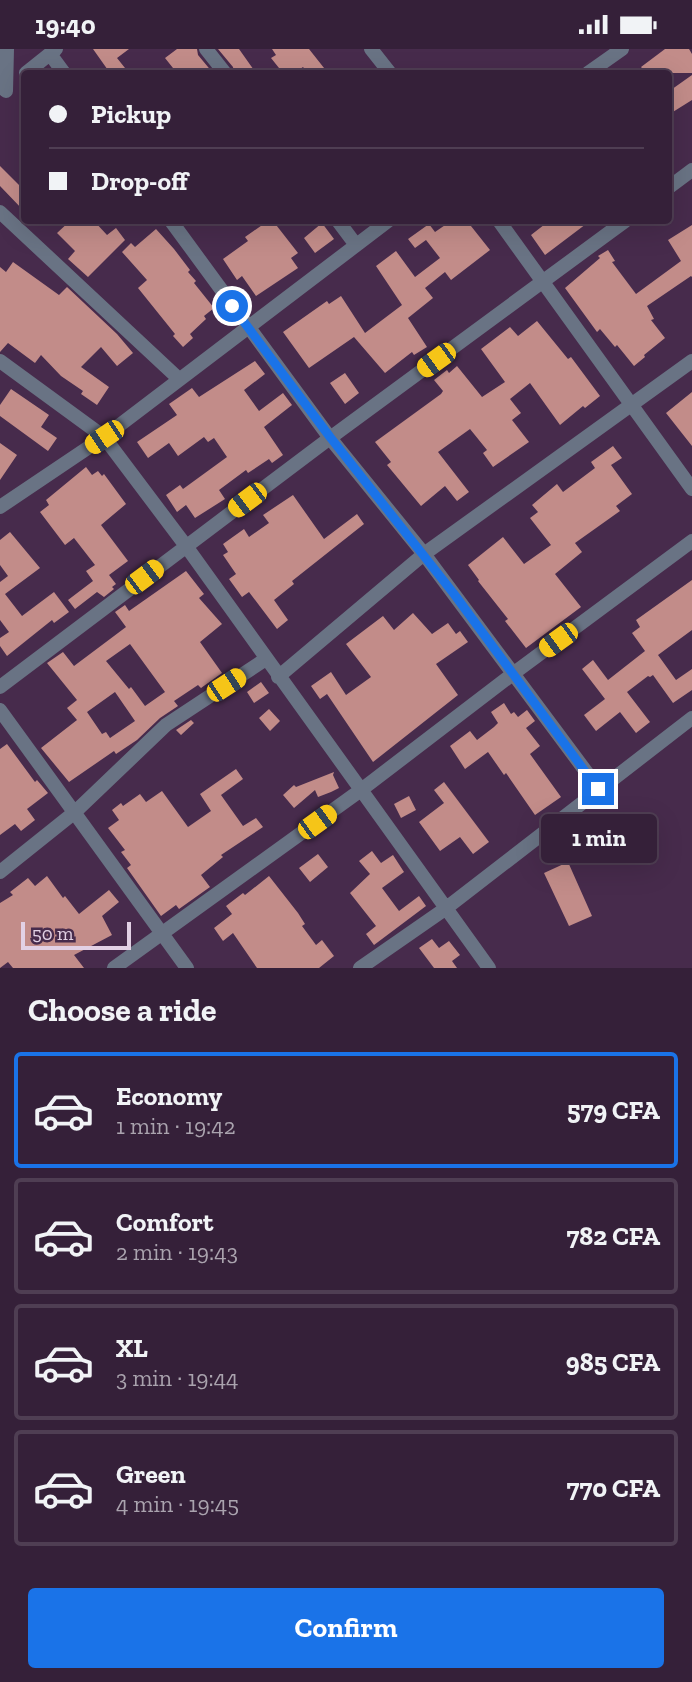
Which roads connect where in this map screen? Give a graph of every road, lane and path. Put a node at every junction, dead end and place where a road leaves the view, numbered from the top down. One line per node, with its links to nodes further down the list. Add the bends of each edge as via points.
1 (7, 49): 12 (street)
2 (206, 49): 8 (street)
3 (371, 49): 9 (street)
4 (622, 49): 10 (street)
5 (53, 51): 6 (street); 7 (street)
6 (30, 70)
7 (62, 70)
8 (223, 70)
9 (388, 70)
10 (592, 70)
11 (21, 78): 12 (street)
12 (3, 94)
13 (692, 170): 14 (street)
14 (672, 185)
15 (0, 212): 26 (street)
16 (173, 224): 23 (street)
17 (340, 224): 21 (street)
18 (384, 224): 21 (street)
19 (501, 224): 22 (street)
20 (621, 224): 22 (street)
21 (356, 244): 23 (street)
22 (542, 283): 27 (street); 29 (street)
23 (248, 327): 26 (street); 29 (street)
24 (0, 361): 28 (street)
25 (692, 361): 27 (street)
26 (179, 379): 28 (street)
27 (630, 406): 30 (street); 34 (street)
28 (104, 437): 31 (street); 33 (street)
29 (330, 437): 33 (street); 34 (street)
30 (692, 489)
31 (0, 507)
32 (692, 541): 36 (street)
33 (186, 546): 35 (street); 38 (street)
34 (424, 554): 36 (street); 37 (street)
35 (266, 659): 37 (street); 43 (street, via 166,725)
36 (514, 673): 41 (street); 42 (street)
37 (278, 677): 42 (street)
38 (0, 687)
39 (0, 710): 43 (street)
40 (692, 718): 41 (street)
41 (598, 789): 45 (street)
42 (361, 790): 45 (street); 46 (street)
43 (75, 812): 44 (street); 46 (street)
44 (0, 872)
45 (445, 909): 49 (street); 50 (street)
46 (162, 932): 47 (street); 48 (street)
47 (114, 968)
48 (187, 968)
49 (360, 968)
50 (489, 968)

